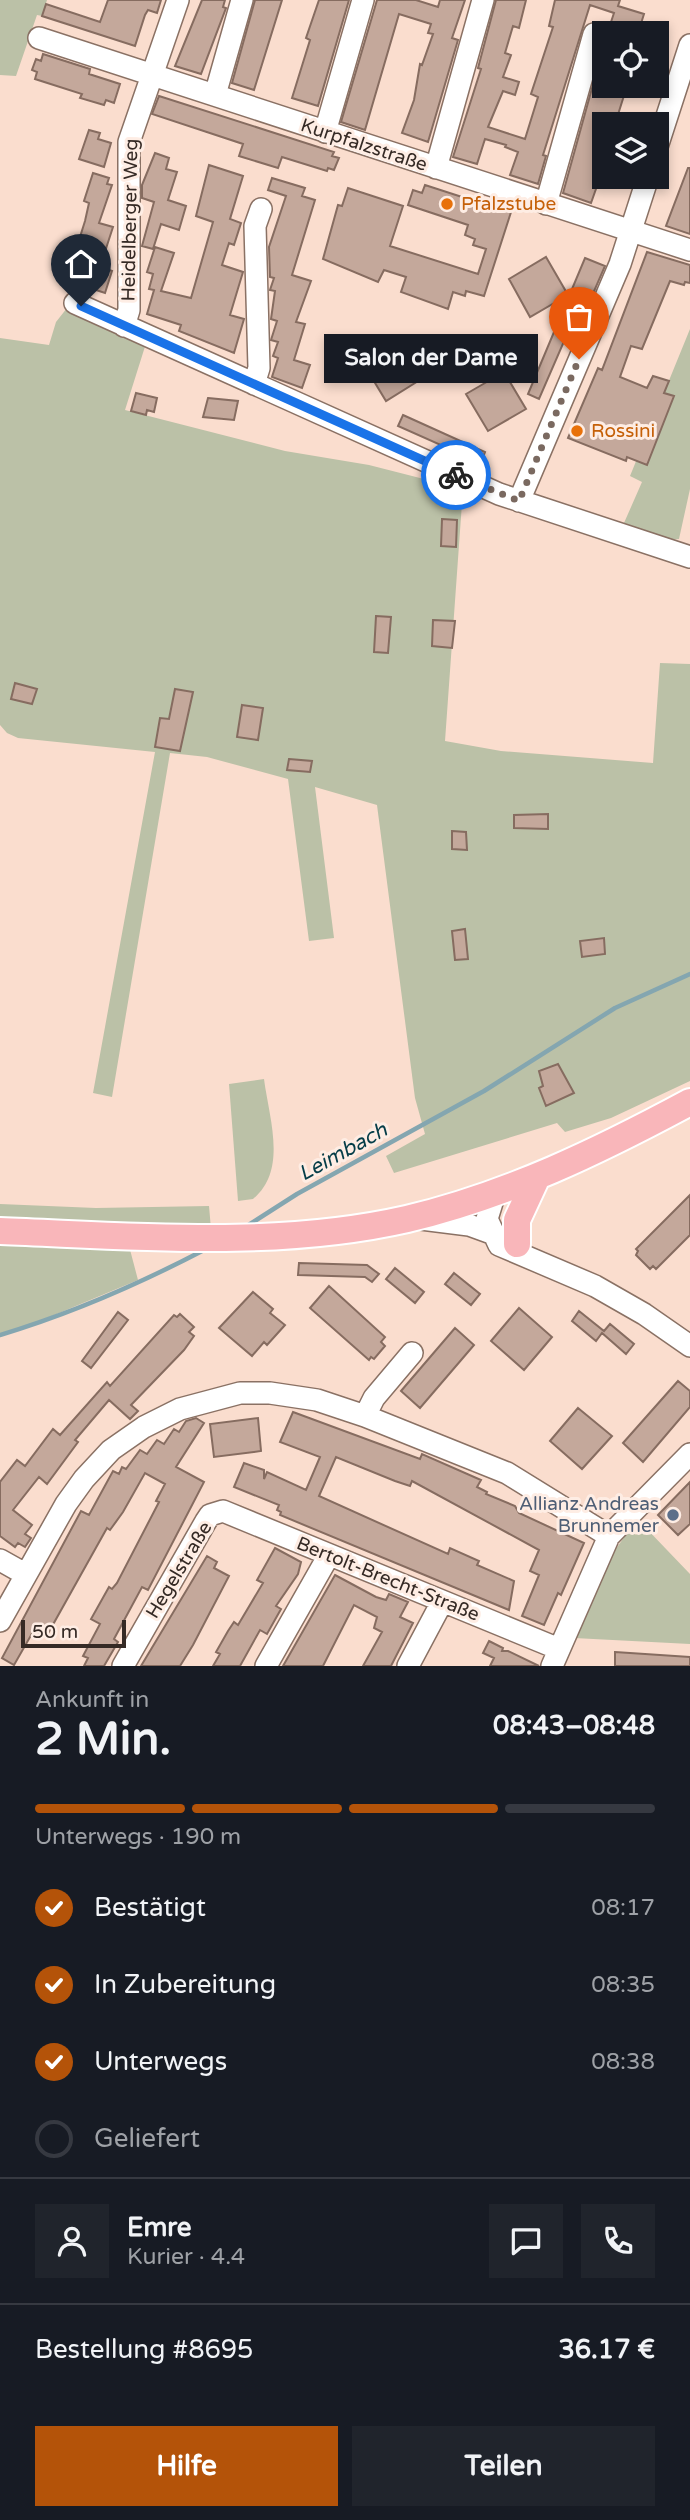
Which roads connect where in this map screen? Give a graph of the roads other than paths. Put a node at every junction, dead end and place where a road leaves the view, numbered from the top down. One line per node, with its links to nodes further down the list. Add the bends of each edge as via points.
1 (178, 0): 8 (street, Heidelberger Weg)
2 (242, 0): 9 (street)
3 (363, 0): 11 (street)
4 (483, 0): 12 (street)
5 (39, 38): 8 (street, Kurpfalzstraße)
6 (592, 41): 14 (street)
7 (690, 45): 10 (street)
8 (152, 75): 9 (street, Kurpfalzstraße); 19 (street, Heidelberger Weg, via 129,142 129,310)
9 (215, 95): 11 (street, Kurpfalzstraße)
10 (668, 112)
11 (325, 132): 12 (street, Kurpfalzstraße)
12 (436, 168): 14 (street, Kurpfalzstraße)
13 (644, 189): 16 (street)
14 (546, 204): 16 (street, Kurpfalzstraße)
15 (261, 209): 20 (street, via 255,226 259,368)
16 (631, 231): 17 (street, Kurpfalzstraße); 21 (street)
17 (690, 250)
18 (75, 303): 19 (street)
19 (124, 326): 20 (street)
20 (254, 384): 21 (street)
21 (519, 501): 22 (street)
22 (690, 557)
23 (690, 1102): 24 (main road)
24 (536, 1179): 25 (main road); 29 (main road, via 517,1220)
25 (495, 1193): 26 (main road); 28 (street, via 487,1219); 29 (street, via 506,1226)
26 (408, 1218): 27 (main road, via 299,1234); 28 (street, via 469,1225)
27 (0, 1231)
28 (491, 1233): 29 (street, via 509,1252)
29 (525, 1253): 30 (street, via 595,1286)
30 (690, 1346)
31 (412, 1353): 32 (street, via 374,1398)
32 (365, 1416): 35 (street, via 507,1473); 38 (street, via 321,1401 270,1393 228,1395 180,1409 111,1450 84,1479)
33 (690, 1454): 35 (street)
34 (216, 1513): 36 (street, Bertolt-Brecht-Straße, via 229,1513); 42 (street, Hegelstraße, via 206,1521)
35 (608, 1536): 41 (street)
36 (329, 1555): 39 (street, Bertolt-Brecht-Straße); 43 (street)
37 (0, 1560): 38 (street)
38 (25, 1574): 40 (street)
39 (442, 1602): 41 (street, Bertolt-Brecht-Straße); 44 (street)
40 (0, 1621)
41 (555, 1657)
42 (123, 1666)
43 (266, 1666)
44 (408, 1666)

